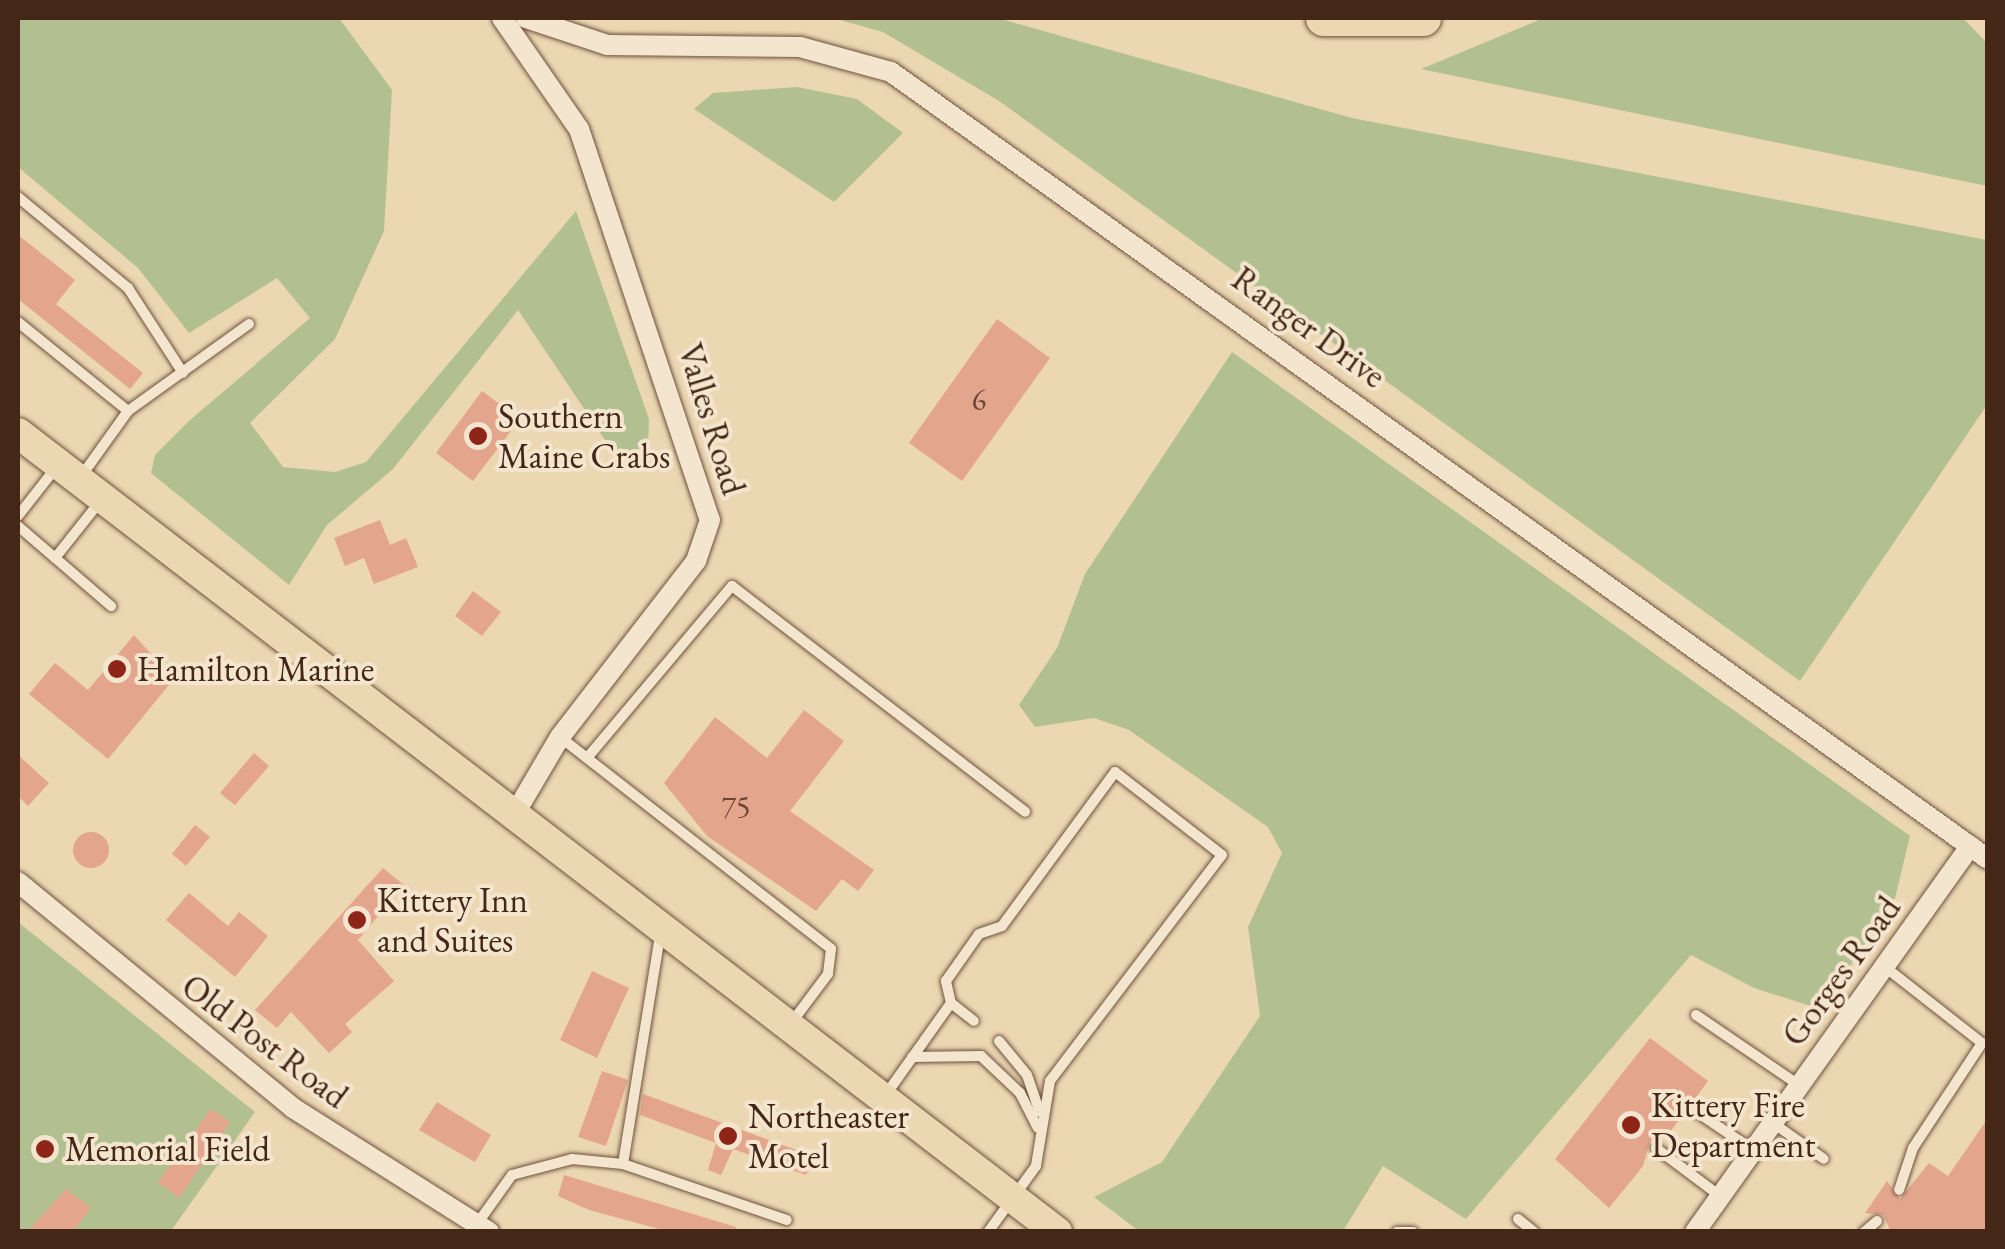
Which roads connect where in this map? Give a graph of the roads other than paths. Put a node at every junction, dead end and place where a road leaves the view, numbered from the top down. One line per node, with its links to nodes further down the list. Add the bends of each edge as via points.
1 (502, 18): 17 (street, Valles Road, via 580,129 710,520 696,561)
2 (526, 18): 21 (street, Ranger Drive, via 606,46 800,46 891,72)
3 (1322, 18): 4 (highway)
4 (1423, 18)
5 (18, 197): 8 (lane, via 128,288)
6 (18, 322): 9 (lane)
7 (250, 324): 8 (lane)
8 (183, 372): 9 (lane)
9 (128, 411): 11 (lane)
10 (18, 433): 11 (main road)
11 (68, 472): 12 (main road); 13 (lane)
12 (103, 498): 15 (lane); 20 (main road)
13 (18, 516)
14 (18, 526): 15 (lane)
15 (55, 558): 16 (lane)
16 (111, 606)
17 (560, 737): 18 (lane); 20 (street, Valles Road)
18 (587, 758): 19 (lane, via 732,586); 29 (lane, via 831,949 828,974)
19 (1025, 812)
20 (514, 815): 24 (main road)
21 (1970, 846): 22 (street, Ranger Drive); 25 (street, Gorges Road)
22 (1988, 859)
23 (18, 882): 48 (street, Old Post Road, via 293,1108)
24 (661, 929): 29 (main road); 41 (lane)
25 (1884, 966): 32 (street, Gorges Road); 42 (lane, via 1982,1043 1913,1148)
26 (952, 1003): 28 (lane); 31 (lane); 35 (lane, via 946,980 979,934 1002,926 1115,772 1222,855 1050,1082)
27 (1696, 1015): 32 (lane)
28 (974, 1021)
29 (788, 1027): 33 (main road)
30 (999, 1041): 35 (lane, via 1027,1075)
31 (912, 1058): 33 (lane); 37 (lane, via 981,1056 1020,1092)
32 (1799, 1085): 36 (street, Gorges Road)
33 (883, 1098): 44 (main road)
34 (1694, 1110): 39 (lane)
35 (1040, 1114): 37 (lane)
36 (1772, 1123): 39 (street, Gorges Road); 40 (lane)
37 (1038, 1128): 44 (lane, via 1036,1166)
38 (1656, 1148): 43 (lane)
39 (1753, 1150): 43 (street, Gorges Road)
40 (1824, 1158)
41 (622, 1164): 46 (lane); 48 (lane, via 572,1159 524,1168)
42 (1900, 1190)
43 (1720, 1196): 54 (street, Gorges Road)
44 (1013, 1199): 49 (lane); 50 (main road)
45 (1518, 1219): 53 (lane)
46 (787, 1220)
47 (1877, 1221): 55 (lane)
48 (483, 1228)
49 (988, 1232)
50 (1057, 1232)
51 (1398, 1232): 52 (lane)
52 (1414, 1232)
53 (1534, 1232)
54 (1695, 1232)
55 (1864, 1232)

